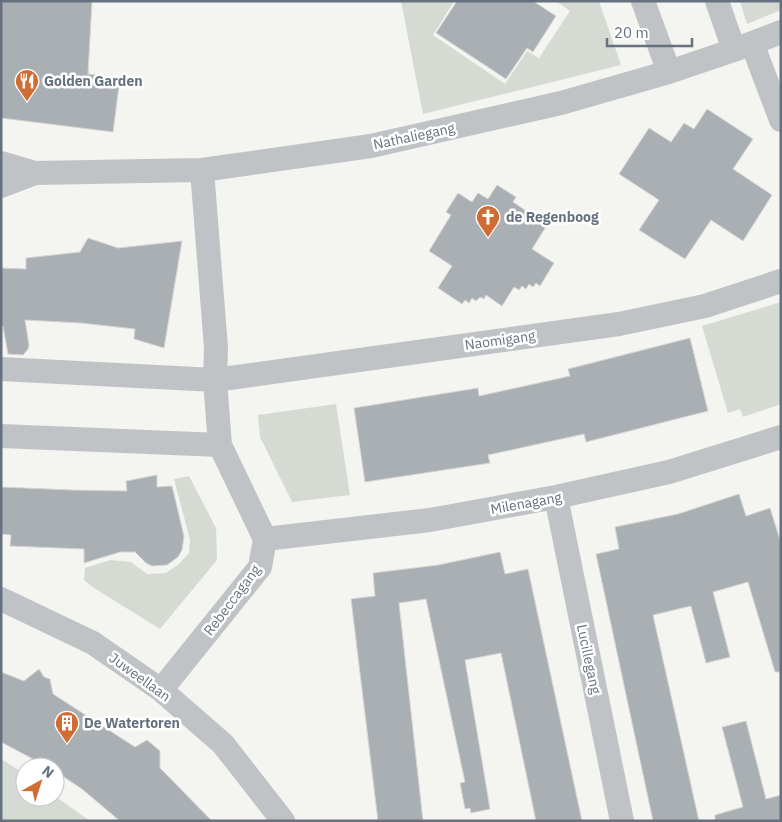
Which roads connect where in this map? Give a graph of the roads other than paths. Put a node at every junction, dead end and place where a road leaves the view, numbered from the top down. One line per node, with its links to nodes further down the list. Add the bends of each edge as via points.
1 (643, 1): 5 (street)
2 (716, 1): 4 (street)
3 (781, 32): 4 (street, Nathaliegang)
4 (743, 47): 5 (street, Nathaliegang); 6 (street)
5 (669, 72): 8 (street, Nathaliegang, via 561,103 371,146)
6 (781, 120)
7 (1, 163): 9 (street, Nathaliegang)
8 (202, 170): 9 (street, Nathaliegang); 13 (street, via 216,348)
9 (35, 173): 10 (street, Nathaliegang)
10 (1, 186)
11 (781, 281): 13 (street, Naomigang, via 705,306 619,324)
12 (1, 369): 13 (street)
13 (215, 380): 16 (street)
14 (1, 436): 16 (street)
15 (781, 437): 17 (street, Milenagang, via 669,472)
16 (220, 445): 18 (street)
17 (556, 497): 18 (street, Milenagang, via 430,520); 22 (street, Lucillegang)
18 (265, 539): 20 (street, Rebeccagang, via 260,567)
19 (6, 603): 20 (street, Juweellaan, via 94,643)
20 (161, 690): 21 (street, Juweellaan, via 223,744)
21 (283, 821)
22 (622, 821)

